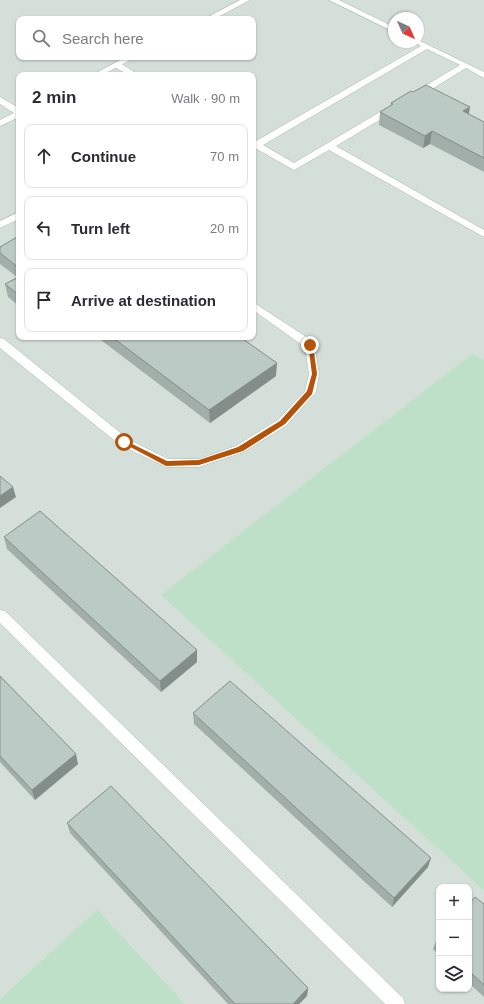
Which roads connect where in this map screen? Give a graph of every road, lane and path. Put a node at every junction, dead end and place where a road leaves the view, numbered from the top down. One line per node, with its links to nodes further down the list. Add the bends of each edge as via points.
1 (246, 0): 3 (street)
2 (333, 0): 4 (street)
3 (214, 16)
4 (388, 27)
5 (424, 45): 6 (street)
6 (427, 46): 9 (street); 17 (street)
7 (126, 60): 8 (street)
8 (117, 64): 10 (street); 11 (street)
9 (466, 65): 12 (street); 19 (street)
10 (102, 72)
11 (130, 72)
12 (484, 74)
13 (0, 100): 14 (street)
14 (16, 111)
15 (16, 115): 16 (street)
16 (0, 123)
17 (256, 143)
18 (256, 145): 19 (street, via 294,167)
19 (329, 146): 22 (street)
20 (16, 217): 21 (street)
21 (0, 225)
22 (484, 234)
23 (256, 307): 24 (street, via 310,345 314,374 310,392 282,423 240,449 199,462 166,464 124,442)
24 (0, 342)
25 (0, 615): 26 (street)
26 (397, 1004)

